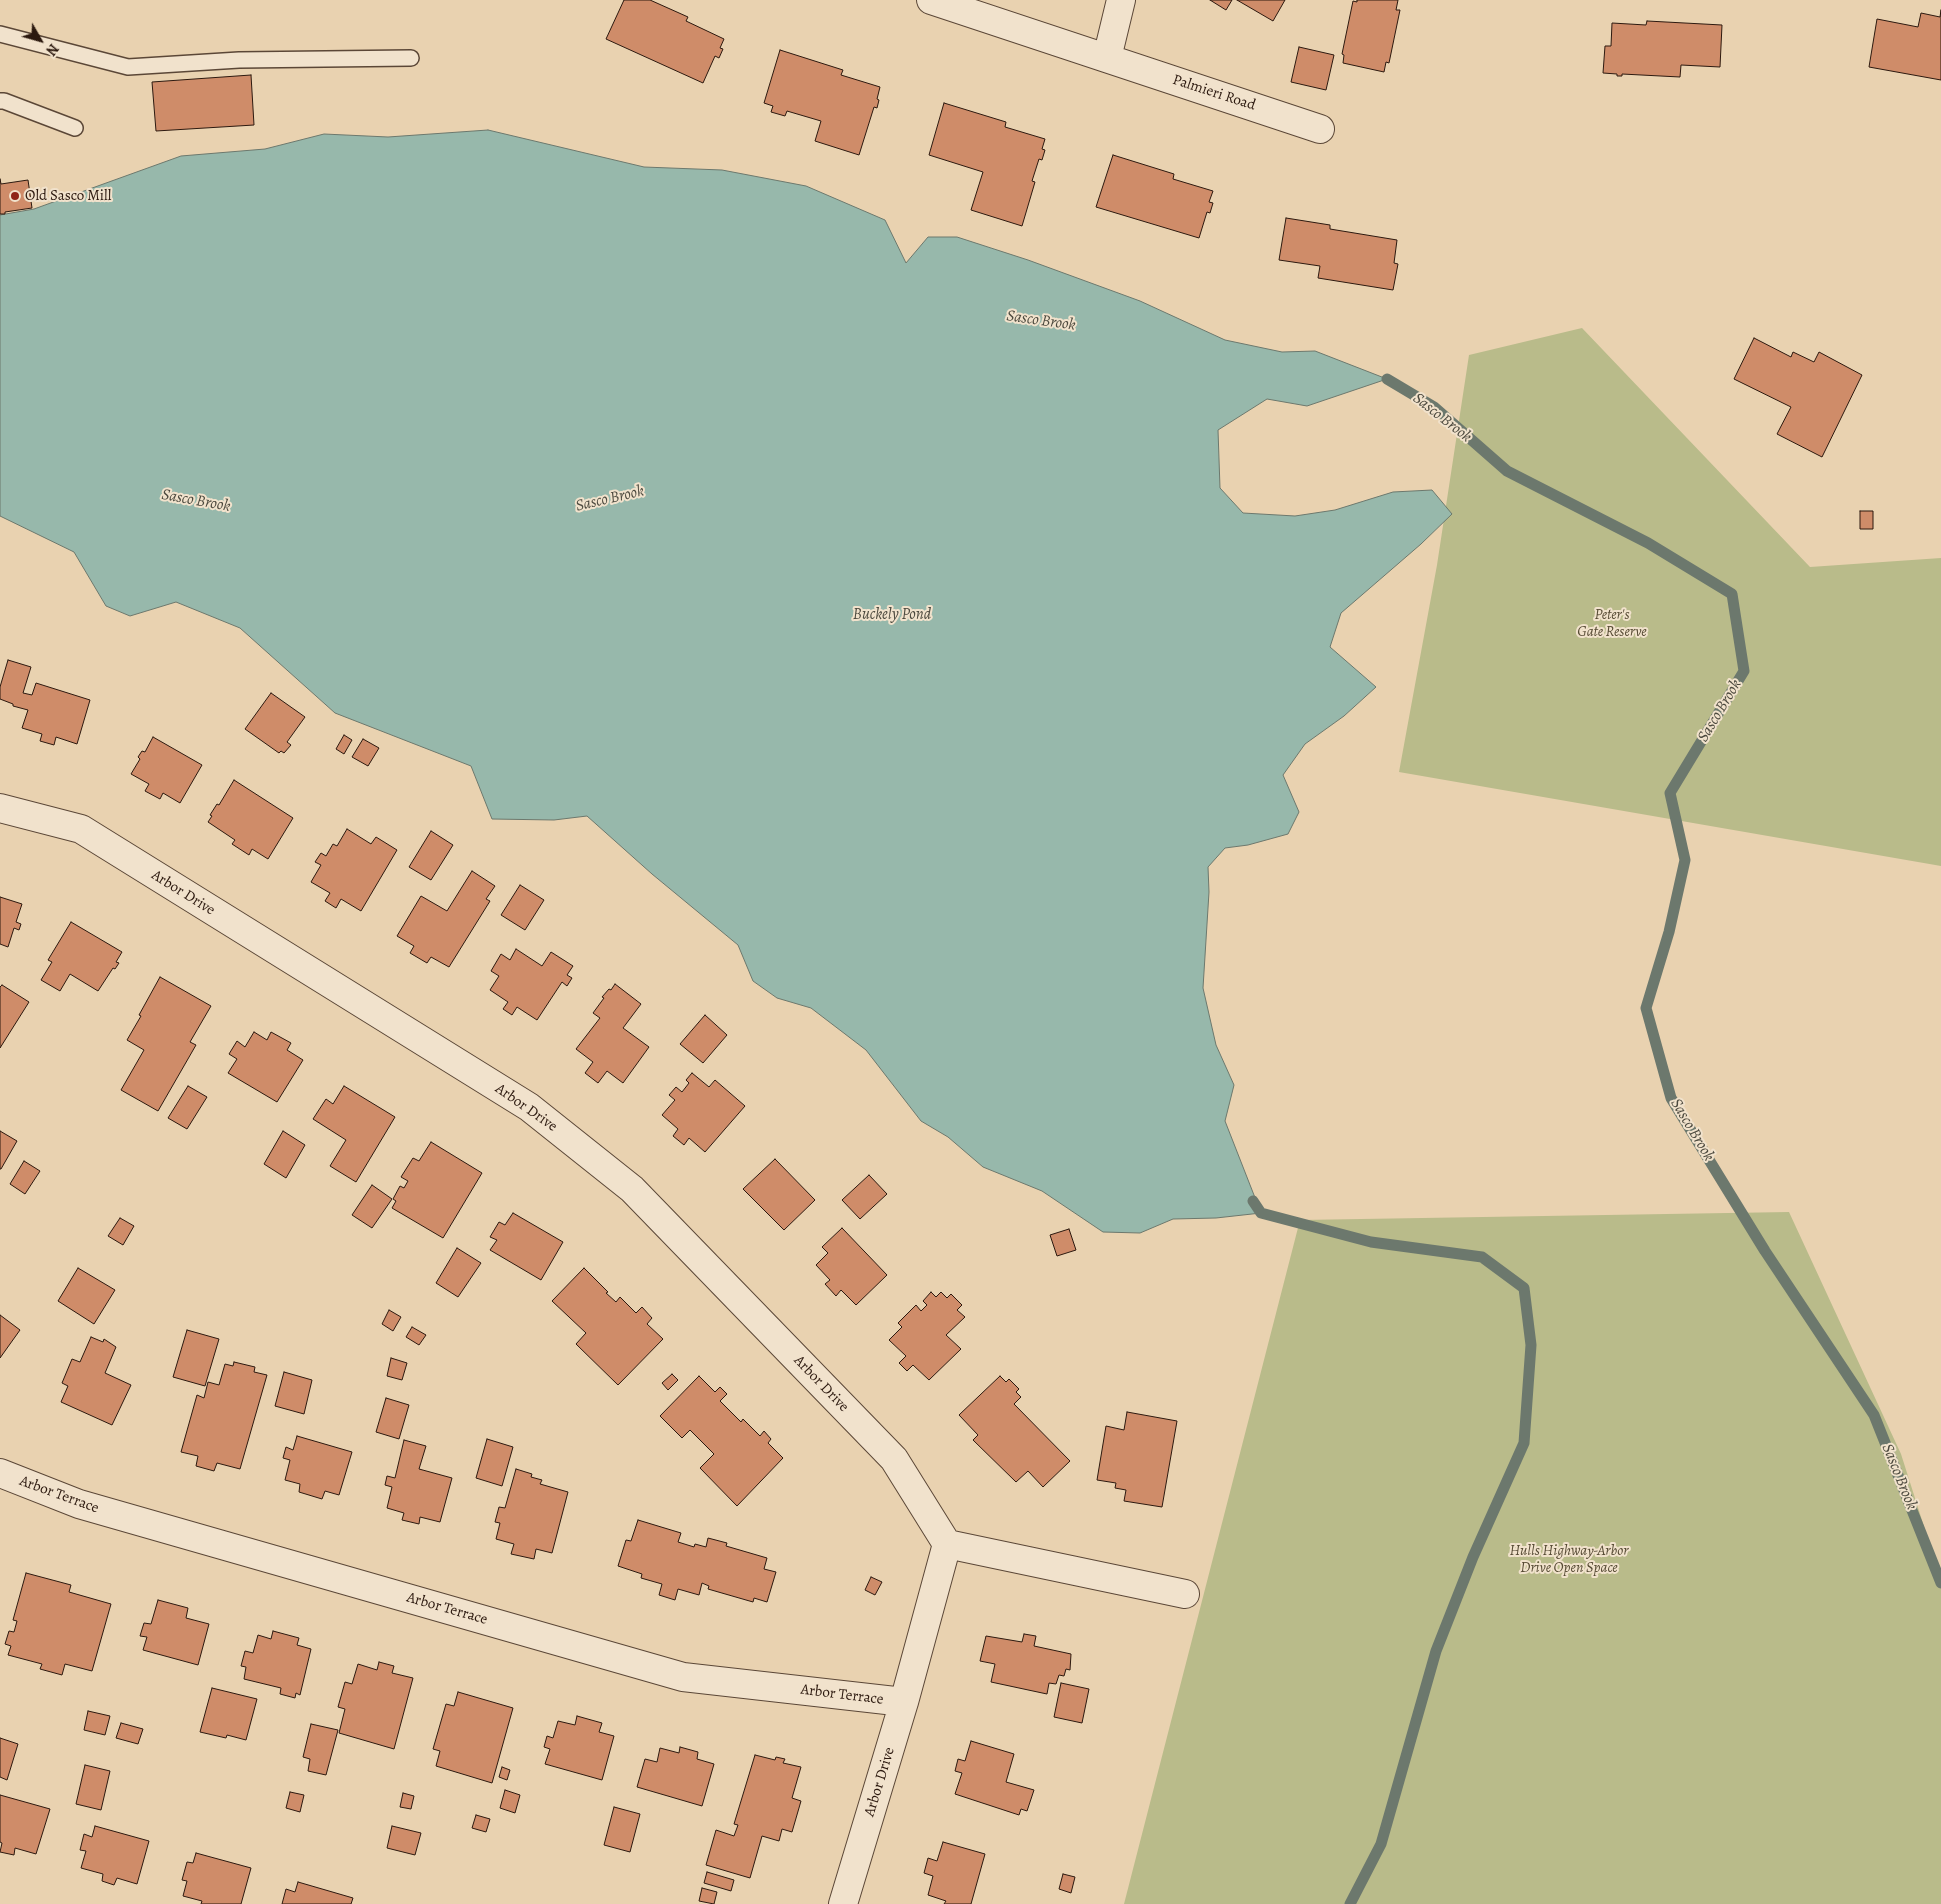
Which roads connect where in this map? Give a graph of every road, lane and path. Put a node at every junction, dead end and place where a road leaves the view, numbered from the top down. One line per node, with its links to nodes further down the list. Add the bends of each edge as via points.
1 (931, 0): 5 (street, Palmieri Road)
2 (1121, 0): 5 (street)
3 (0, 34): 4 (lane, via 128,67 239,60)
4 (411, 58)
5 (1108, 58): 8 (street, Palmieri Road)
6 (0, 101): 7 (lane)
7 (75, 128)
8 (1320, 129)
9 (0, 808): 11 (street, Arbor Drive, via 81,829 529,1107 632,1189 894,1458)
10 (0, 1473): 13 (street, Arbor Terrace, via 79,1504 683,1677)
11 (947, 1544): 12 (street); 13 (street, Arbor Drive)
12 (1185, 1594)
13 (904, 1702): 14 (street, Arbor Drive)
14 (842, 1904)

